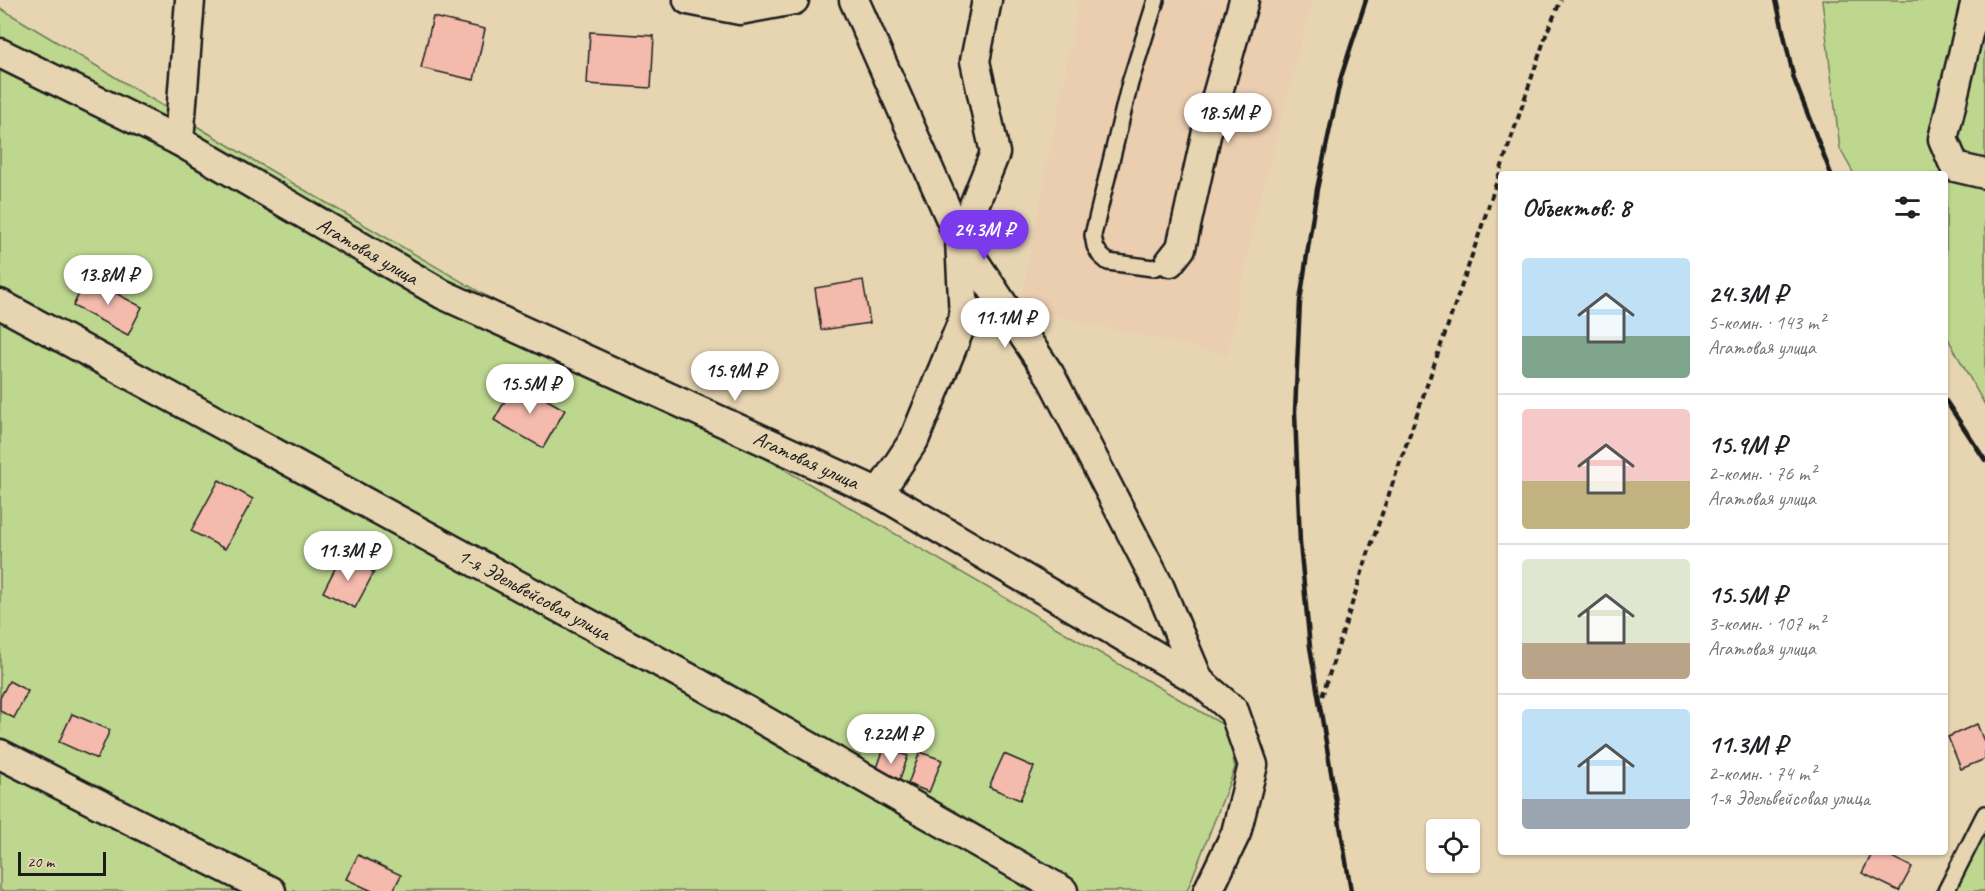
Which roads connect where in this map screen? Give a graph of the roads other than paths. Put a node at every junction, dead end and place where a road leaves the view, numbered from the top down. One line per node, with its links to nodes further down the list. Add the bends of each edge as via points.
1 (190, 0): 10 (street)
2 (688, 0): 3 (street, via 740,10)
3 (794, 0)
4 (854, 0): 12 (street)
5 (987, 0): 12 (street, via 975,61 995,153)
6 (1156, 0): 13 (lane, via 1130,83 1093,235 1095,246 1108,262 1153,268)
7 (1244, 0): 13 (street, via 1207,131 1181,248)
8 (1976, 0): 11 (street, via 1943,140 1955,167)
9 (0, 53): 10 (street, Агатовая улица)
10 (179, 141): 15 (street, Агатовая улица, via 442,294)
11 (1985, 174)
12 (960, 240): 15 (street, via 964,318 914,440); 16 (street, via 1050,375 1159,586)
13 (1170, 262)
14 (0, 304): 20 (street, 1-я Эдельвейсовая улица, via 698,683)
15 (879, 493): 16 (street, Агатовая улица)
16 (1199, 681): 21 (street, Агатовая улица, via 1234,711 1252,765 1236,833)
17 (0, 754): 19 (street)
18 (1985, 814): 22 (lane)
19 (271, 891)
20 (1063, 891)
21 (1208, 891)
22 (1946, 891)

